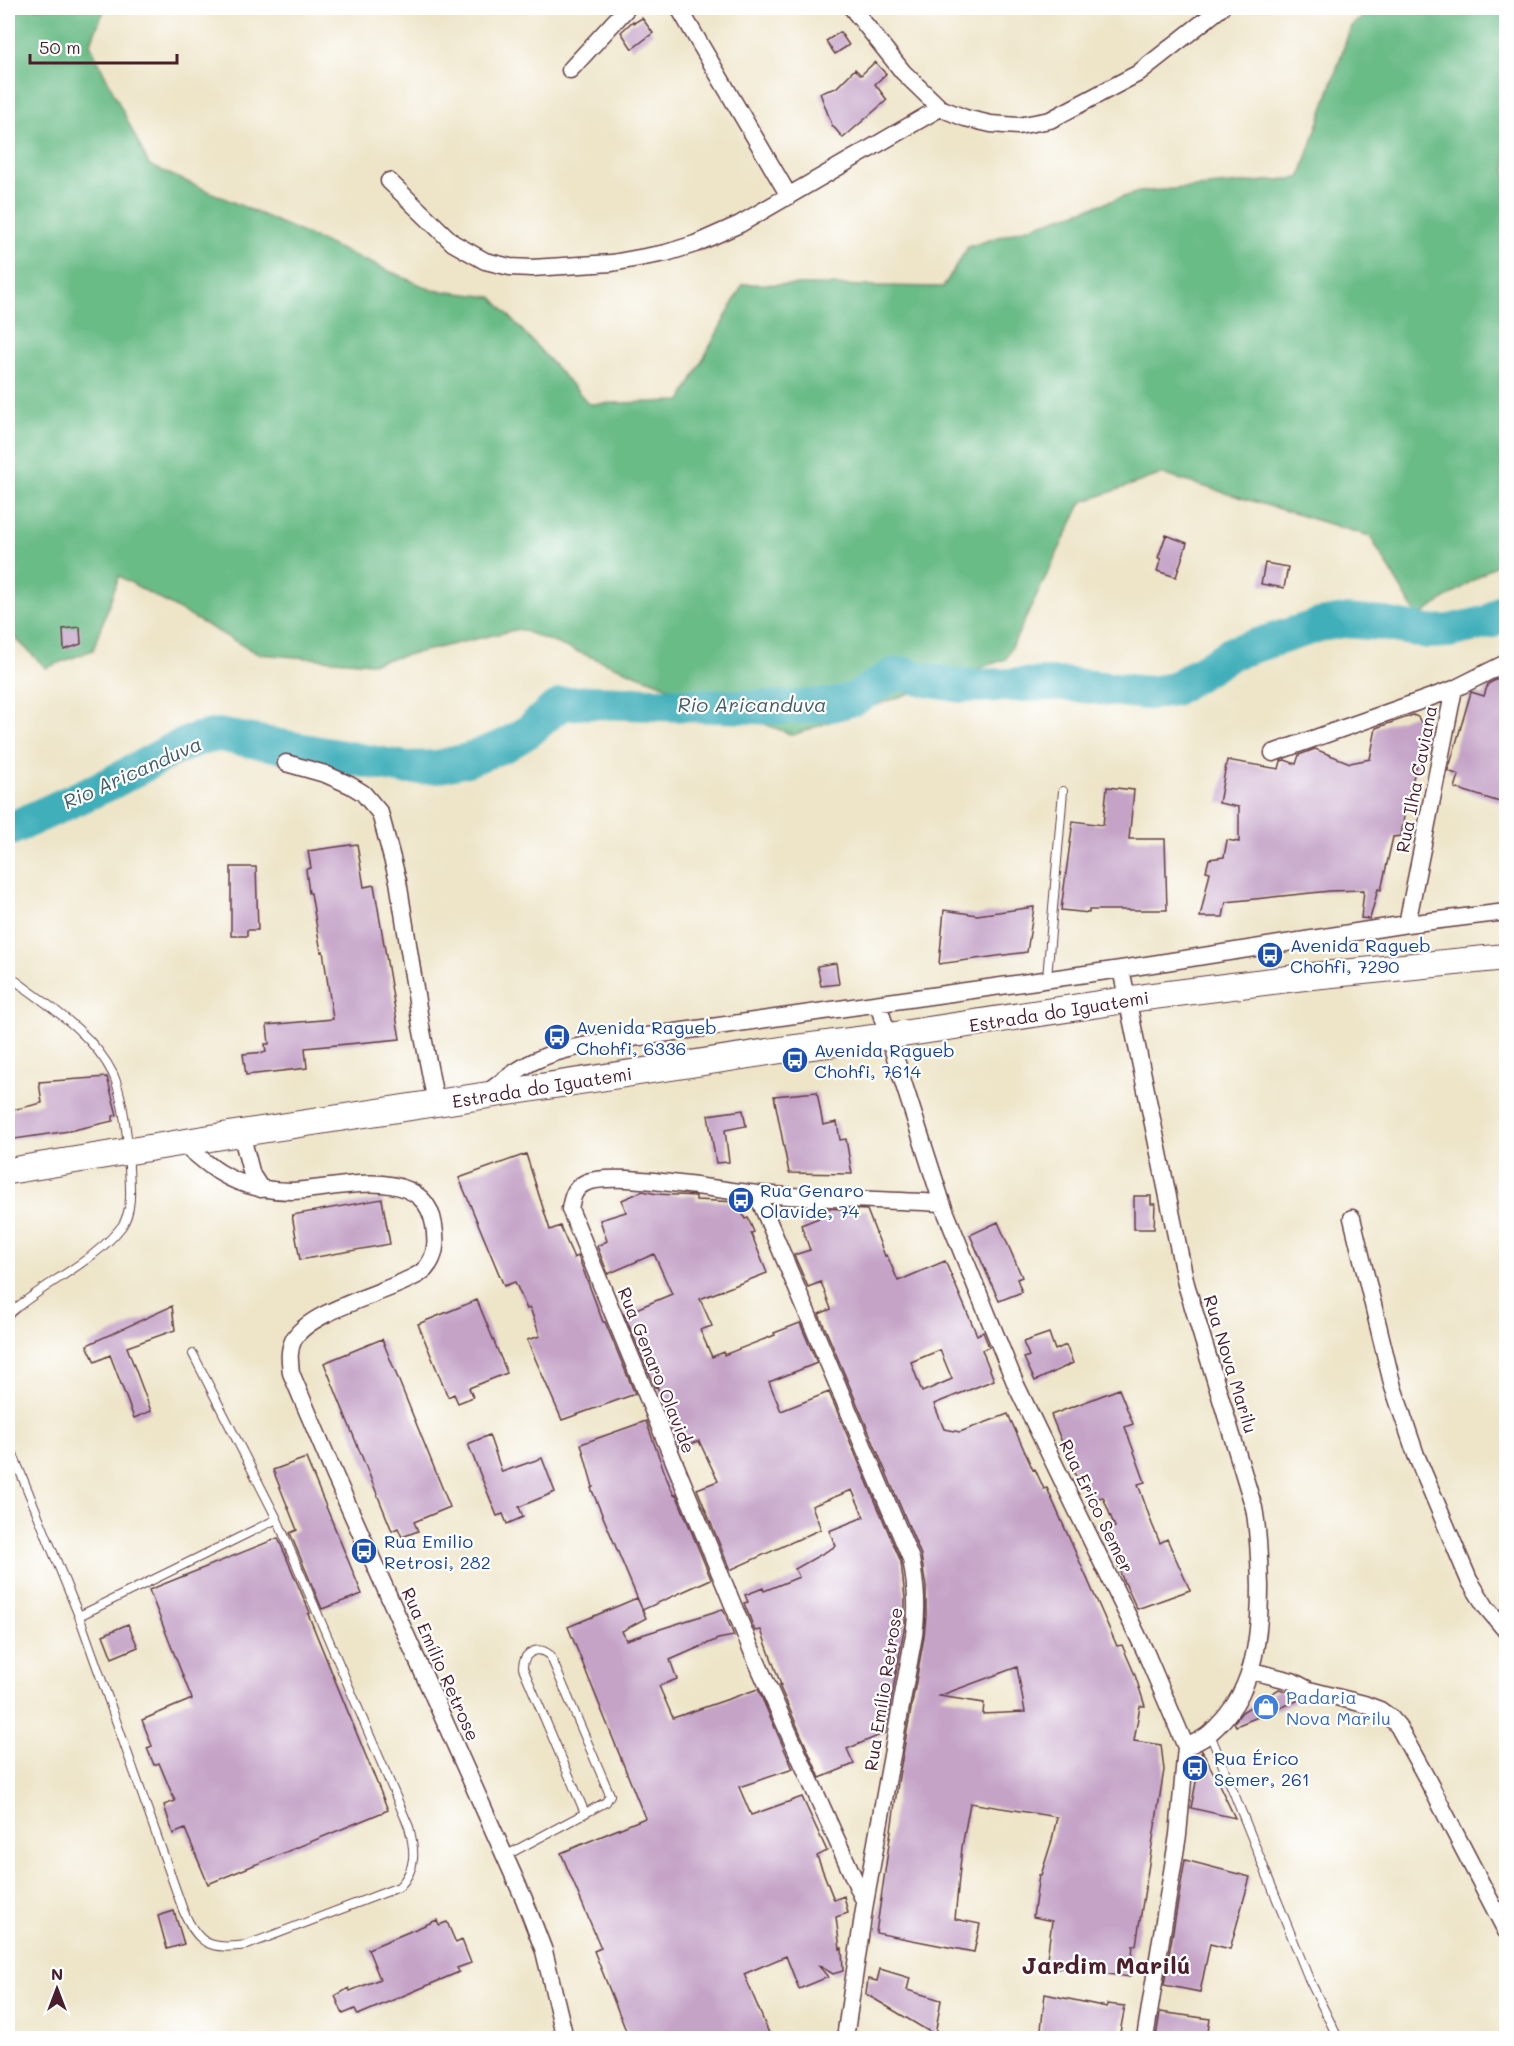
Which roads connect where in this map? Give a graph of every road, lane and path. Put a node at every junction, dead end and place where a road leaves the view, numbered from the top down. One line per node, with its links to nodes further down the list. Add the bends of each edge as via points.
1 (627, 8): 5 (street)
2 (679, 8): 8 (street)
3 (852, 8): 6 (street, via 903,72)
4 (1220, 8): 6 (street, via 1137,74 1050,120 1018,126 991,124)
5 (570, 70)
6 (940, 108): 8 (street)
7 (389, 182): 8 (street, via 465,251 485,261 532,268 612,263 666,253 740,224)
8 (789, 196)
9 (1506, 663): 10 (street)
10 (1454, 689): 11 (street, Rua Ilha Caviana); 15 (street, Rua Ilha Caviana)
11 (1274, 753)
12 (286, 763): 24 (street, via 350,785 363,793 380,813 398,881)
13 (1063, 791): 19 (lane)
14 (1506, 912): 15 (street)
15 (1407, 924): 17 (street)
16 (1506, 957): 20 (main road, Estrada do Iguatemi)
17 (1121, 969): 19 (street); 20 (street, Rua Nova Marilu)
18 (8, 975): 27 (lane, via 76,1029 109,1068 119,1096)
19 (1047, 978): 21 (street)
20 (1127, 1000): 22 (main road, Estrada do Iguatemi); 39 (street, Rua Nova Marilu, via 1186,1284 1256,1516 1260,1620)
21 (878, 1004): 22 (street, Rua Erico Semer); 23 (street, via 569,1050 540,1058)
22 (889, 1036): 23 (main road, Estrada do Iguatemi); 31 (street, Rua Erico Semer)
23 (482, 1096): 24 (main road, Estrada do Iguatemi)
24 (436, 1103): 25 (main road, Estrada do Iguatemi)
25 (241, 1133): 26 (main road, Estrada do Iguatemi); 29 (street, via 252,1175)
26 (183, 1143): 27 (main road, Estrada do Iguatemi); 29 (street, Rua Emílio Retrose, via 216,1172)
27 (129, 1152): 28 (main road, Estrada do Iguatemi); 33 (lane, via 129,1209 124,1224 107,1243)
28 (8, 1171)
29 (261, 1189): 43 (street, Rua Emílio Retrose, via 395,1185 416,1193 433,1220 434,1252 421,1273 306,1325 293,1341 289,1356 291,1373)
30 (757, 1194): 31 (street, Rua Genaro Olavide); 44 (street, Rua Emílio Retrose, via 911,1559 916,1586 914,1635); 44 (street, Rua Genaro Olavide, via 601,1180 576,1189 570,1209 752,1651)
31 (942, 1203): 41 (street, Rua Erico Semer, via 1016,1385 1145,1651)
32 (1352, 1218): 38 (street, via 1393,1387 1416,1455 1469,1580)
33 (8, 1315)
34 (193, 1354): 36 (lane)
35 (8, 1442): 37 (lane)
36 (277, 1519): 37 (lane); 37 (lane, via 409,1827 412,1868 399,1887 248,1945 227,1948 198,1938 183,1910)
37 (79, 1616)
38 (1506, 1631)
39 (1252, 1671): 40 (street, Rua Nova Marilu, via 1231,1710); 45 (street, via 1364,1704 1391,1718)
40 (1210, 1734): 41 (street, Rua Nova Marilu); 49 (lane, via 1309,1979)
41 (1186, 1747): 48 (street, Rua Erico Semer, via 1178,1835)
42 (585, 1813): 42 (lane, via 606,1802 610,1795 607,1786 550,1655 546,1651 530,1652 523,1668); 43 (lane)
43 (505, 1856): 46 (street, Rua Emílio Retrose, via 544,1952)
44 (865, 1903): 47 (street, Rua Emílio Retrose)
45 (1506, 1931)
46 (565, 2038)
47 (845, 2038)
48 (1144, 2038)
49 (1338, 2038)

